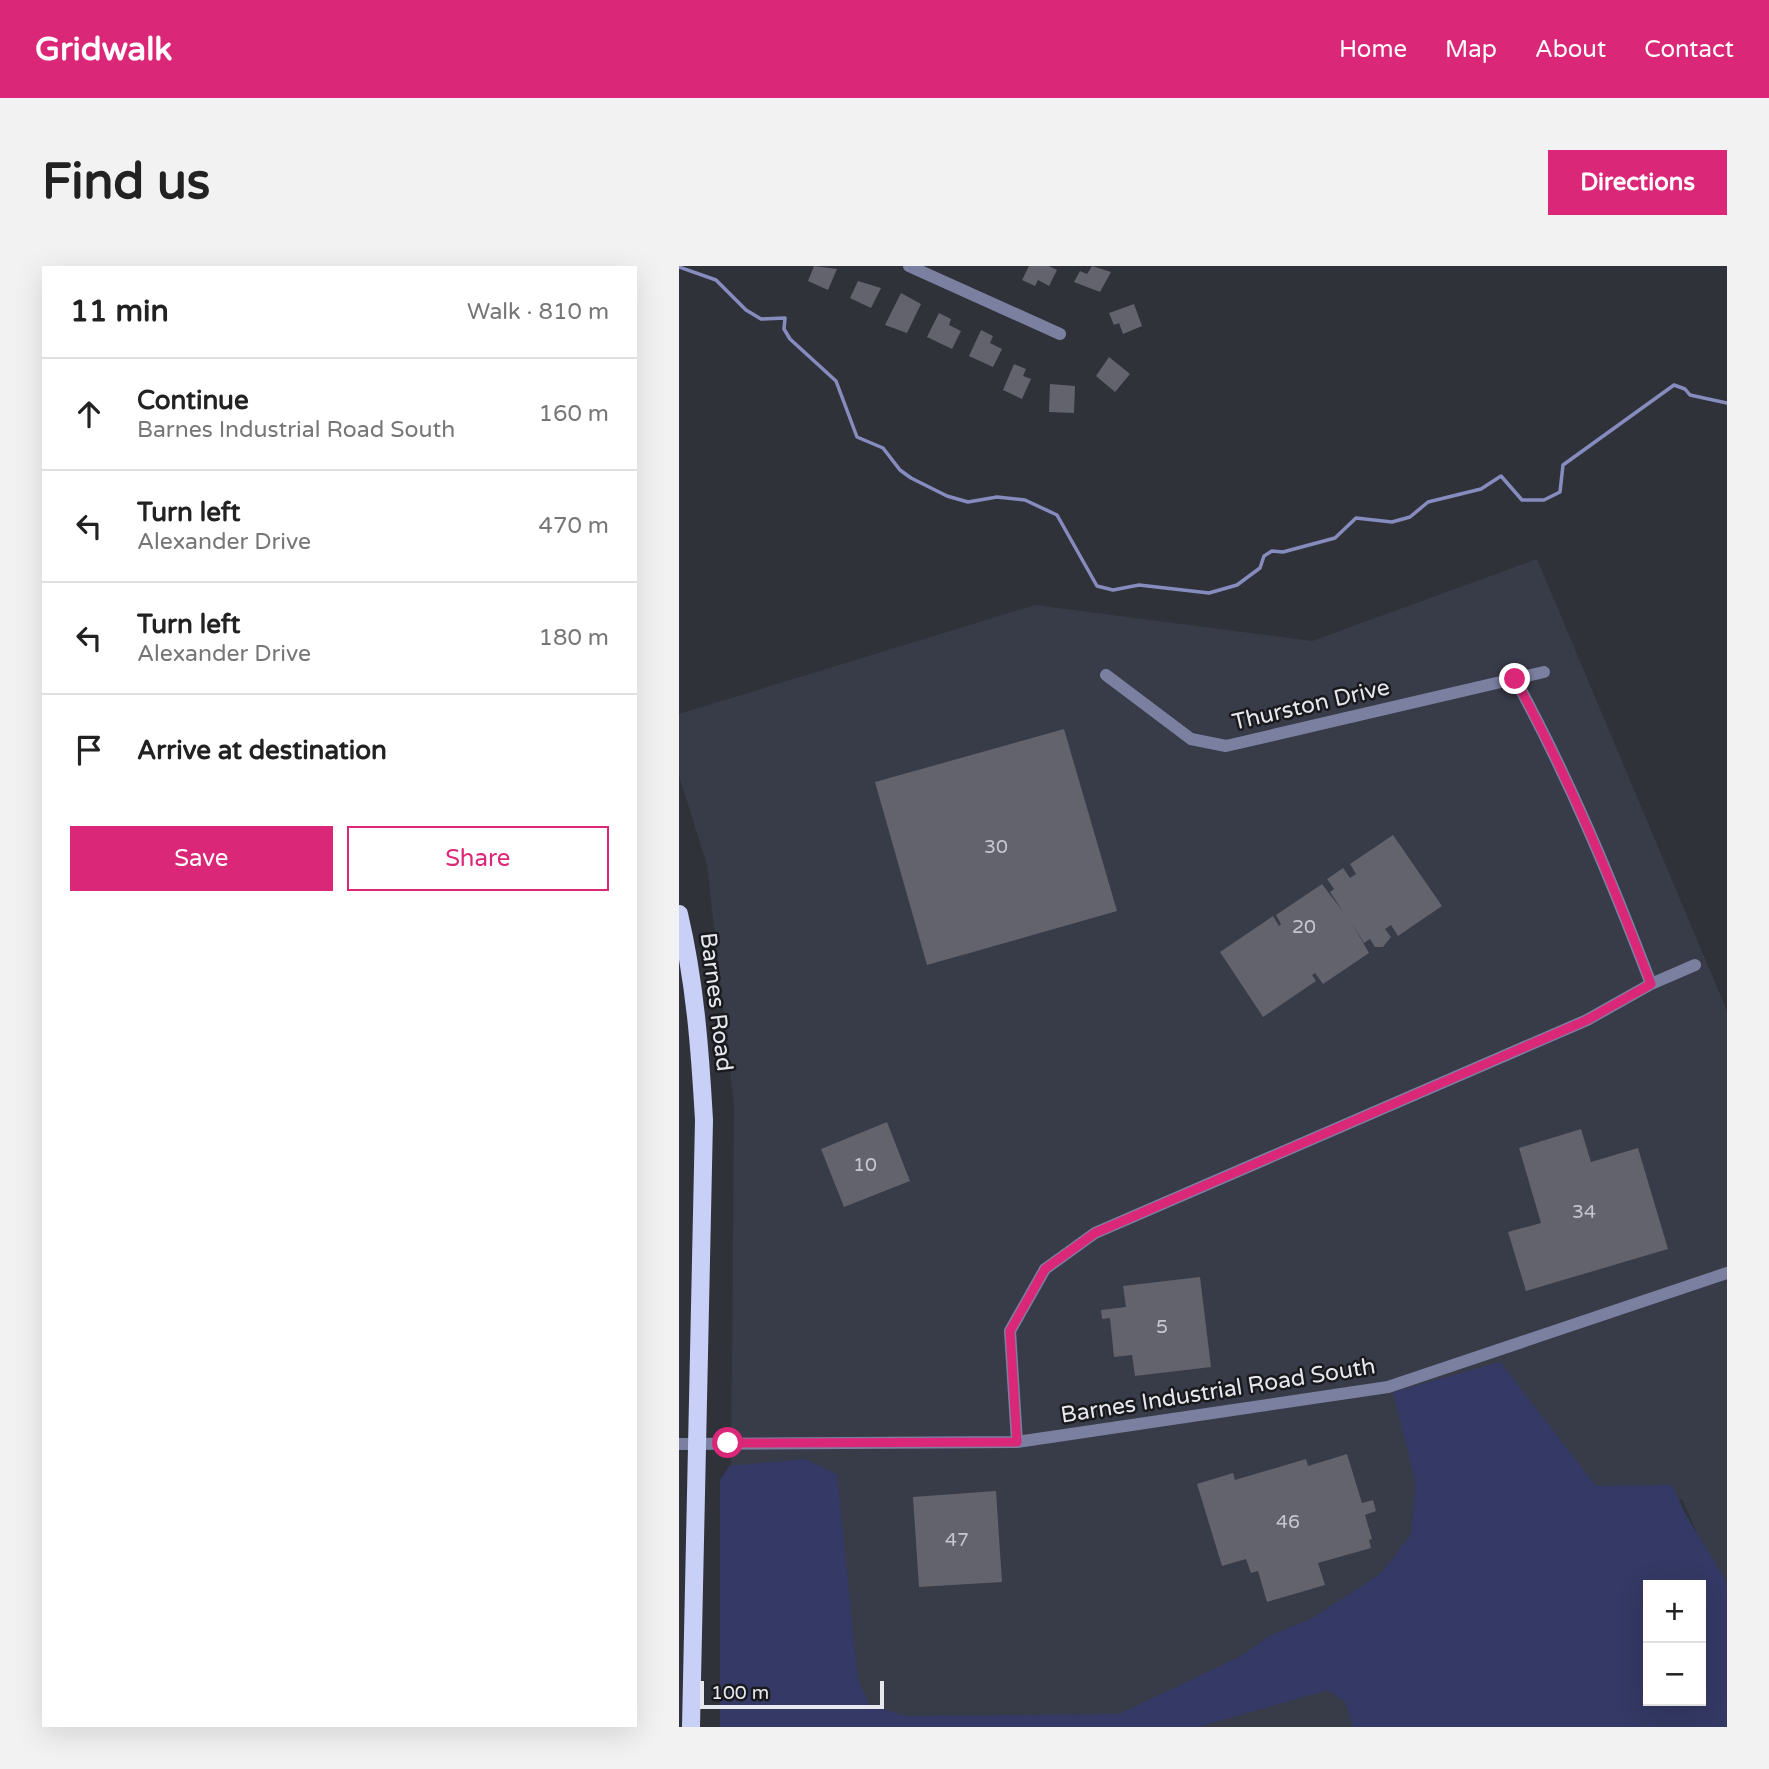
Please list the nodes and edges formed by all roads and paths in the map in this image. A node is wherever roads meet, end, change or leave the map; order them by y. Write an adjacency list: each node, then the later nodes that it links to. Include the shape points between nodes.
1 (909, 266): 2 (street)
2 (1061, 334)
3 (1544, 672): 5 (street, Thurston Drive)
4 (1106, 675): 5 (street, Thurston Drive, via 1191,739 1226,746)
5 (1515, 679): 8 (street, via 1602,855)
6 (679, 914): 12 (main road, Barnes Road, via 700,1041 704,1119)
7 (1695, 965): 8 (street)
8 (1651, 984): 10 (street, via 1587,1020 1095,1233 1045,1269 1010,1331)
9 (1727, 1273): 10 (street, Barnes Industrial Road South, via 1388,1387)
10 (1017, 1442): 12 (street, Barnes Industrial Road South)
11 (679, 1444): 12 (street, Barnes Industrial Road South)
12 (698, 1444): 13 (main road, Barnes Road)
13 (691, 1727)

